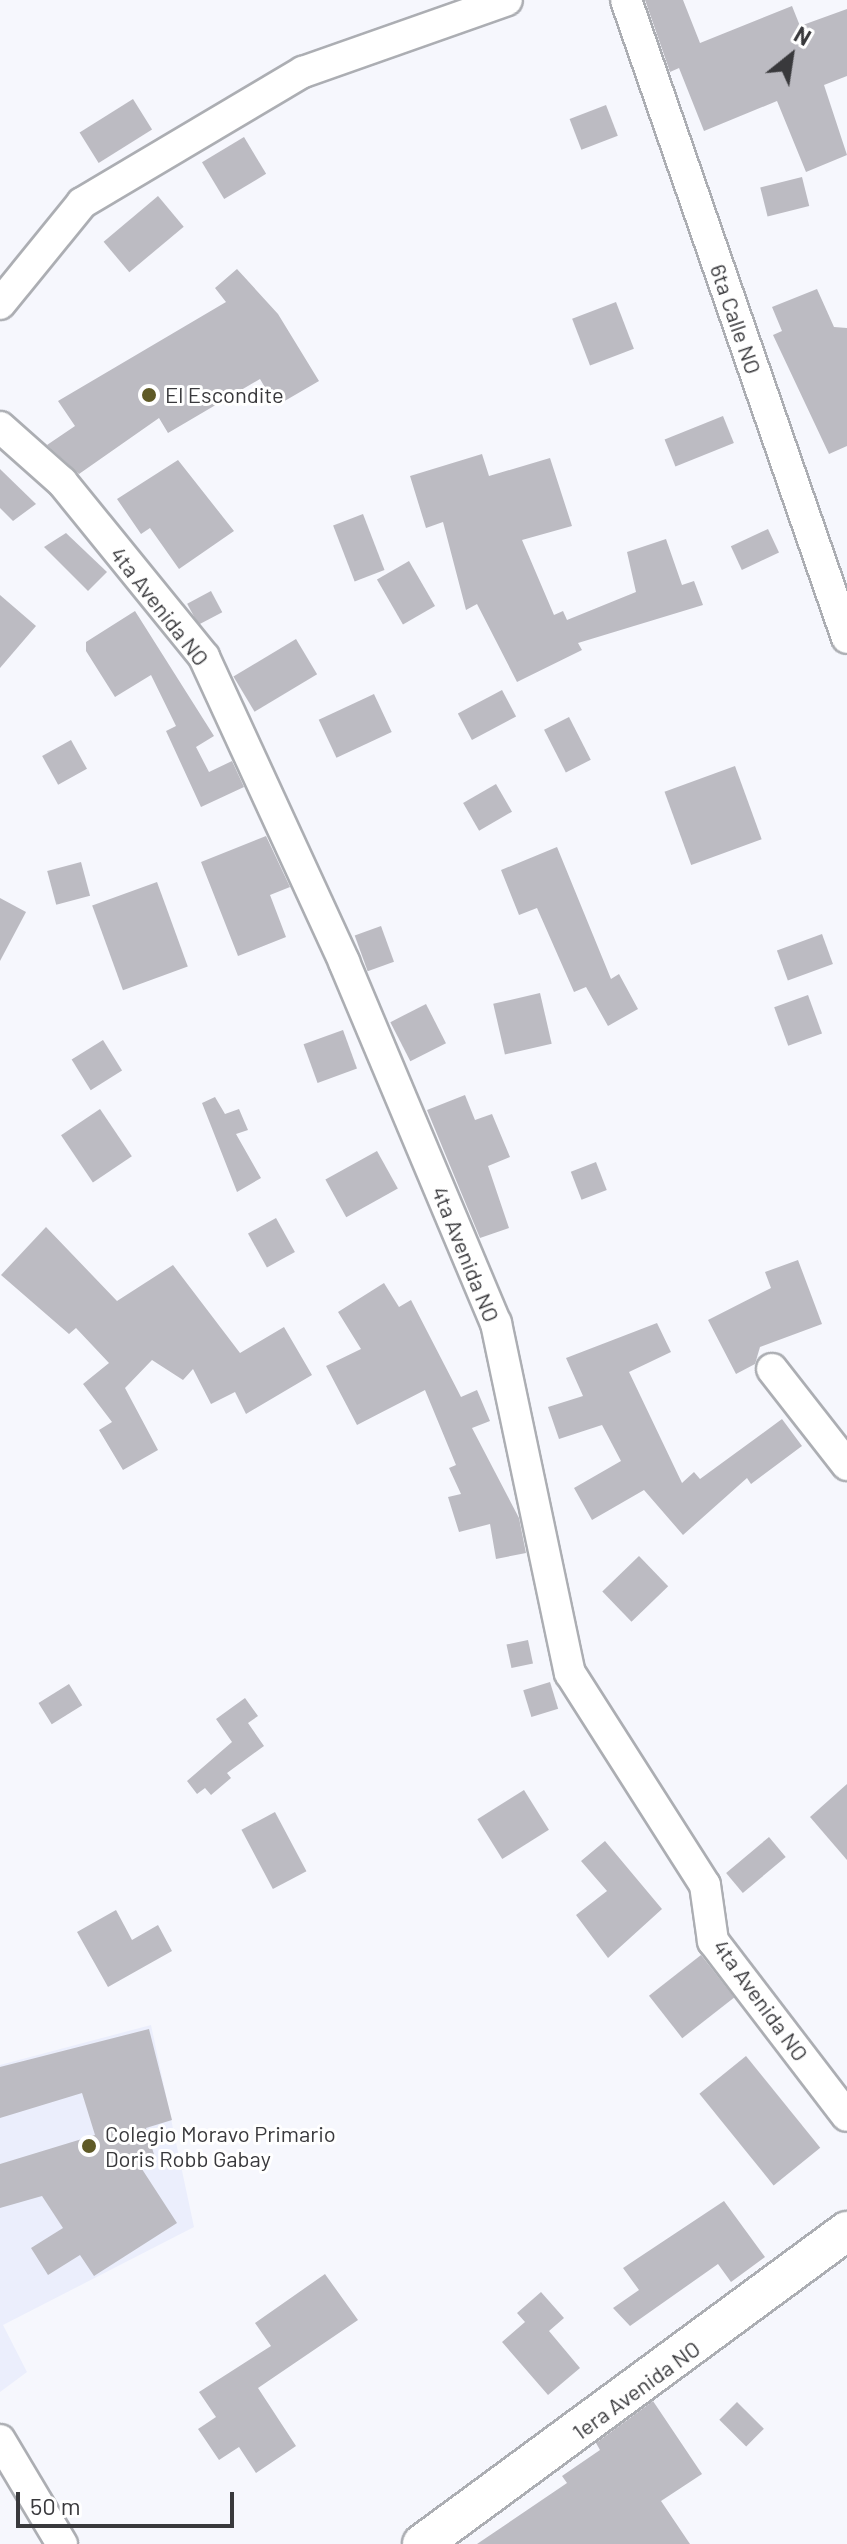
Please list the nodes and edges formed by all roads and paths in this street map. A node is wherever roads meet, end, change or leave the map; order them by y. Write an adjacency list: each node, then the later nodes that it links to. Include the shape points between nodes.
1 (507, 0): 3 (street, via 303,72 82,203)
2 (626, 0): 5 (street, 6ta Calle NO)
3 (0, 304)
4 (0, 427): 9 (street, 4ta Avenida NO, via 62,482 204,657 344,962 496,1323 570,1673 705,1885 713,1941)
5 (835, 566): 6 (street, 6ta Calle NO)
6 (847, 638)
7 (772, 1369): 8 (street)
8 (847, 1465)
9 (847, 2116)
10 (847, 2231): 13 (street, 1era Avenida NO)
11 (0, 2440): 12 (street)
12 (62, 2544)
13 (422, 2544)

